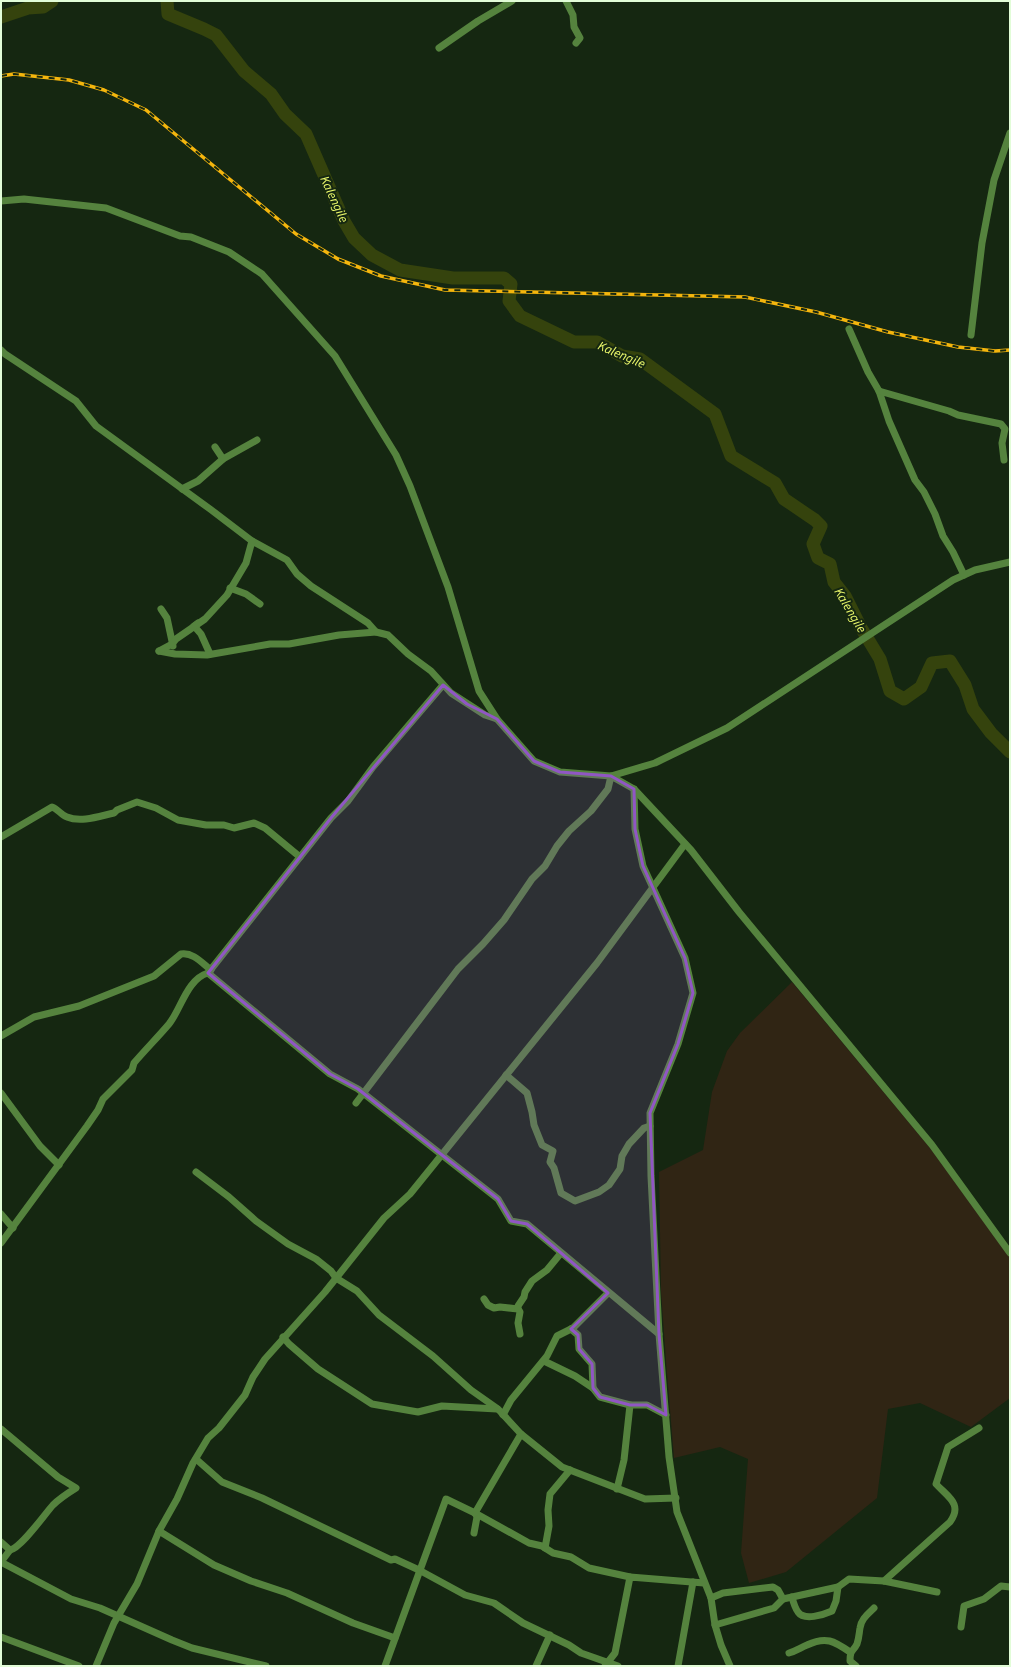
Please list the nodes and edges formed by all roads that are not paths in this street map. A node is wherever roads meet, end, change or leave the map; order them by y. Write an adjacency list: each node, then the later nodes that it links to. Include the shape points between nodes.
1 (512, 1): 4 (street)
2 (566, 1): 3 (street, via 580,38)
3 (576, 43)
4 (439, 48)
5 (1010, 133): 8 (street, via 994,180 982,243)
6 (1, 201): 28 (street, via 24,199 106,208 229,252 262,274 335,356 396,455 448,587 479,691)
7 (849, 329): 10 (street, via 868,372)
8 (970, 335)
9 (1, 350): 15 (street, via 76,401 96,426)
10 (880, 391): 14 (street, via 958,415 1001,424 1005,429 1002,443); 18 (street, via 889,421 915,480 924,492)
11 (257, 440): 13 (street)
12 (215, 447): 13 (street)
13 (224, 459): 15 (street, via 198,481)
14 (1004, 460)
15 (182, 489): 16 (street)
16 (252, 541): 19 (street, via 246,563); 23 (street, via 287,560 297,574 311,586 368,623)
17 (1010, 562): 18 (street)
18 (964, 575): 29 (street, via 726,728 655,763)
19 (230, 588): 20 (street, via 246,594); 22 (street, via 227,595)
20 (260, 604)
21 (161, 609): 24 (street, via 167,618)
22 (204, 618): 24 (street); 26 (street, via 194,626 201,634)
23 (376, 632): 26 (street, via 339,635 289,644 270,644); 27 (street, via 388,635 431,671)
24 (172, 644): 25 (street); 25 (street, via 158,651)
25 (175, 654): 26 (street)
26 (210, 654)
27 (443, 685): 28 (street, via 467,704); 33 (street)
28 (497, 719): 29 (street, via 534,761 560,772)
29 (611, 776): 30 (street); 39 (street, via 608,789 591,811 569,831 504,920 458,969)
30 (634, 789): 32 (street); 34 (street, via 635,829 642,866)
31 (1, 837): 33 (street, via 52,807 66,817 79,820 114,813 137,802 156,808 178,820 234,828 250,823 258,824)
32 (685, 844): 34 (street); 49 (street, via 932,1145)
33 (300, 858): 35 (street)
34 (652, 889): 37 (street, via 597,963); 41 (street, via 685,958 693,994 678,1044 650,1113)
35 (209, 972): 36 (street, via 193,956 181,954 154,976 79,1006 34,1017); 39 (street, via 330,1074); 43 (street, via 195,981 170,1023 134,1063 132,1070 103,1099)
36 (1, 1036)
37 (506, 1075): 41 (street, via 527,1093 534,1125 542,1145 553,1151 550,1162 560,1193 575,1201 599,1192 608,1185 620,1169 622,1156 628,1144 644,1128); 42 (street)
38 (1, 1093): 43 (street, via 40,1146)
39 (364, 1093): 40 (street); 42 (street)
40 (356, 1103)
41 (650, 1126): 56 (street)
42 (442, 1154): 48 (street, via 498,1199 511,1221 527,1224); 50 (street, via 410,1194 384,1218)
43 (59, 1165): 46 (street)
44 (196, 1172): 50 (street, via 256,1221 288,1244 316,1259)
45 (1, 1214): 46 (street)
46 (13, 1228): 47 (street)
47 (1, 1243)
48 (561, 1253): 51 (street); 53 (street, via 547,1270 532,1281)
49 (1010, 1253)
50 (336, 1278): 57 (street); 61 (street, via 357,1291 379,1315)
51 (608, 1293): 54 (street); 56 (street)
52 (484, 1299): 53 (street, via 494,1308 500,1306)
53 (518, 1309): 55 (street)
54 (571, 1329): 58 (street, via 556,1336); 59 (street, via 578,1335 579,1349 592,1364)
55 (520, 1334)
56 (659, 1334): 62 (street)
57 (284, 1337): 61 (street, via 318,1369 372,1404 418,1412 442,1406); 66 (street, via 253,1377 245,1394 208,1438)
58 (544, 1361): 59 (street); 61 (street)
59 (593, 1388): 60 (street, via 600,1397)
60 (630, 1405): 62 (street, via 647,1405); 68 (street, via 624,1460)
61 (501, 1412): 65 (street)
62 (666, 1415): 69 (street, via 669,1457)
63 (979, 1428): 79 (street, via 948,1448 936,1484 955,1505 955,1516)
64 (1, 1429): 75 (street, via 58,1477 76,1488 54,1504 26,1538)
65 (521, 1434): 67 (street, via 562,1467); 70 (street)
66 (196, 1459): 71 (street); 77 (street, via 222,1482 262,1498 391,1560 395,1559)
67 (570, 1470): 68 (street); 74 (street, via 550,1494)
68 (616, 1489): 69 (street, via 645,1499)
69 (676, 1498): 81 (street, via 677,1512)
70 (475, 1513): 72 (street, via 477,1517); 74 (street, via 529,1543); 77 (street, via 446,1499)
71 (159, 1531): 89 (street, via 137,1584); 94 (street, via 214,1565)
72 (474, 1533)
73 (1, 1542): 75 (street)
74 (545, 1548): 78 (street, via 553,1553 572,1557 589,1568)
75 (10, 1550): 76 (street)
76 (1, 1562): 89 (street, via 72,1599)
77 (419, 1570): 92 (street, via 465,1595 494,1603 523,1623); 94 (street)
78 (630, 1577): 80 (street); 97 (street, via 615,1653)
79 (884, 1581): 82 (street, via 849,1579); 84 (street)
80 (693, 1582): 81 (street); 104 (street)
81 (704, 1583): 86 (street)
82 (838, 1587): 85 (street); 85 (street, via 834,1609 830,1612 806,1617 799,1613)
83 (1010, 1587): 91 (street, via 1001,1586 984,1599 964,1606)
84 (937, 1592)
85 (792, 1597): 87 (street)
86 (711, 1598): 87 (street, via 723,1593 773,1587); 90 (street)
87 (783, 1598): 90 (street, via 774,1608)
88 (874, 1608): 95 (street, via 863,1618 856,1646)
89 (118, 1616): 99 (street); 100 (street, via 192,1648)
90 (715, 1625): 105 (street)
91 (961, 1627)
92 (550, 1635): 97 (street); 102 (street)
93 (1, 1637): 98 (street)
94 (395, 1638): 101 (street)
95 (850, 1652): 96 (street, via 837,1643 823,1639); 106 (street, via 850,1661)
96 (789, 1653)
97 (606, 1664): 103 (street)
98 (79, 1666)
99 (96, 1666)
100 (266, 1666)
101 (385, 1666)
102 (536, 1666)
103 (618, 1666)
104 (678, 1666)
105 (730, 1666)
106 (856, 1666)

